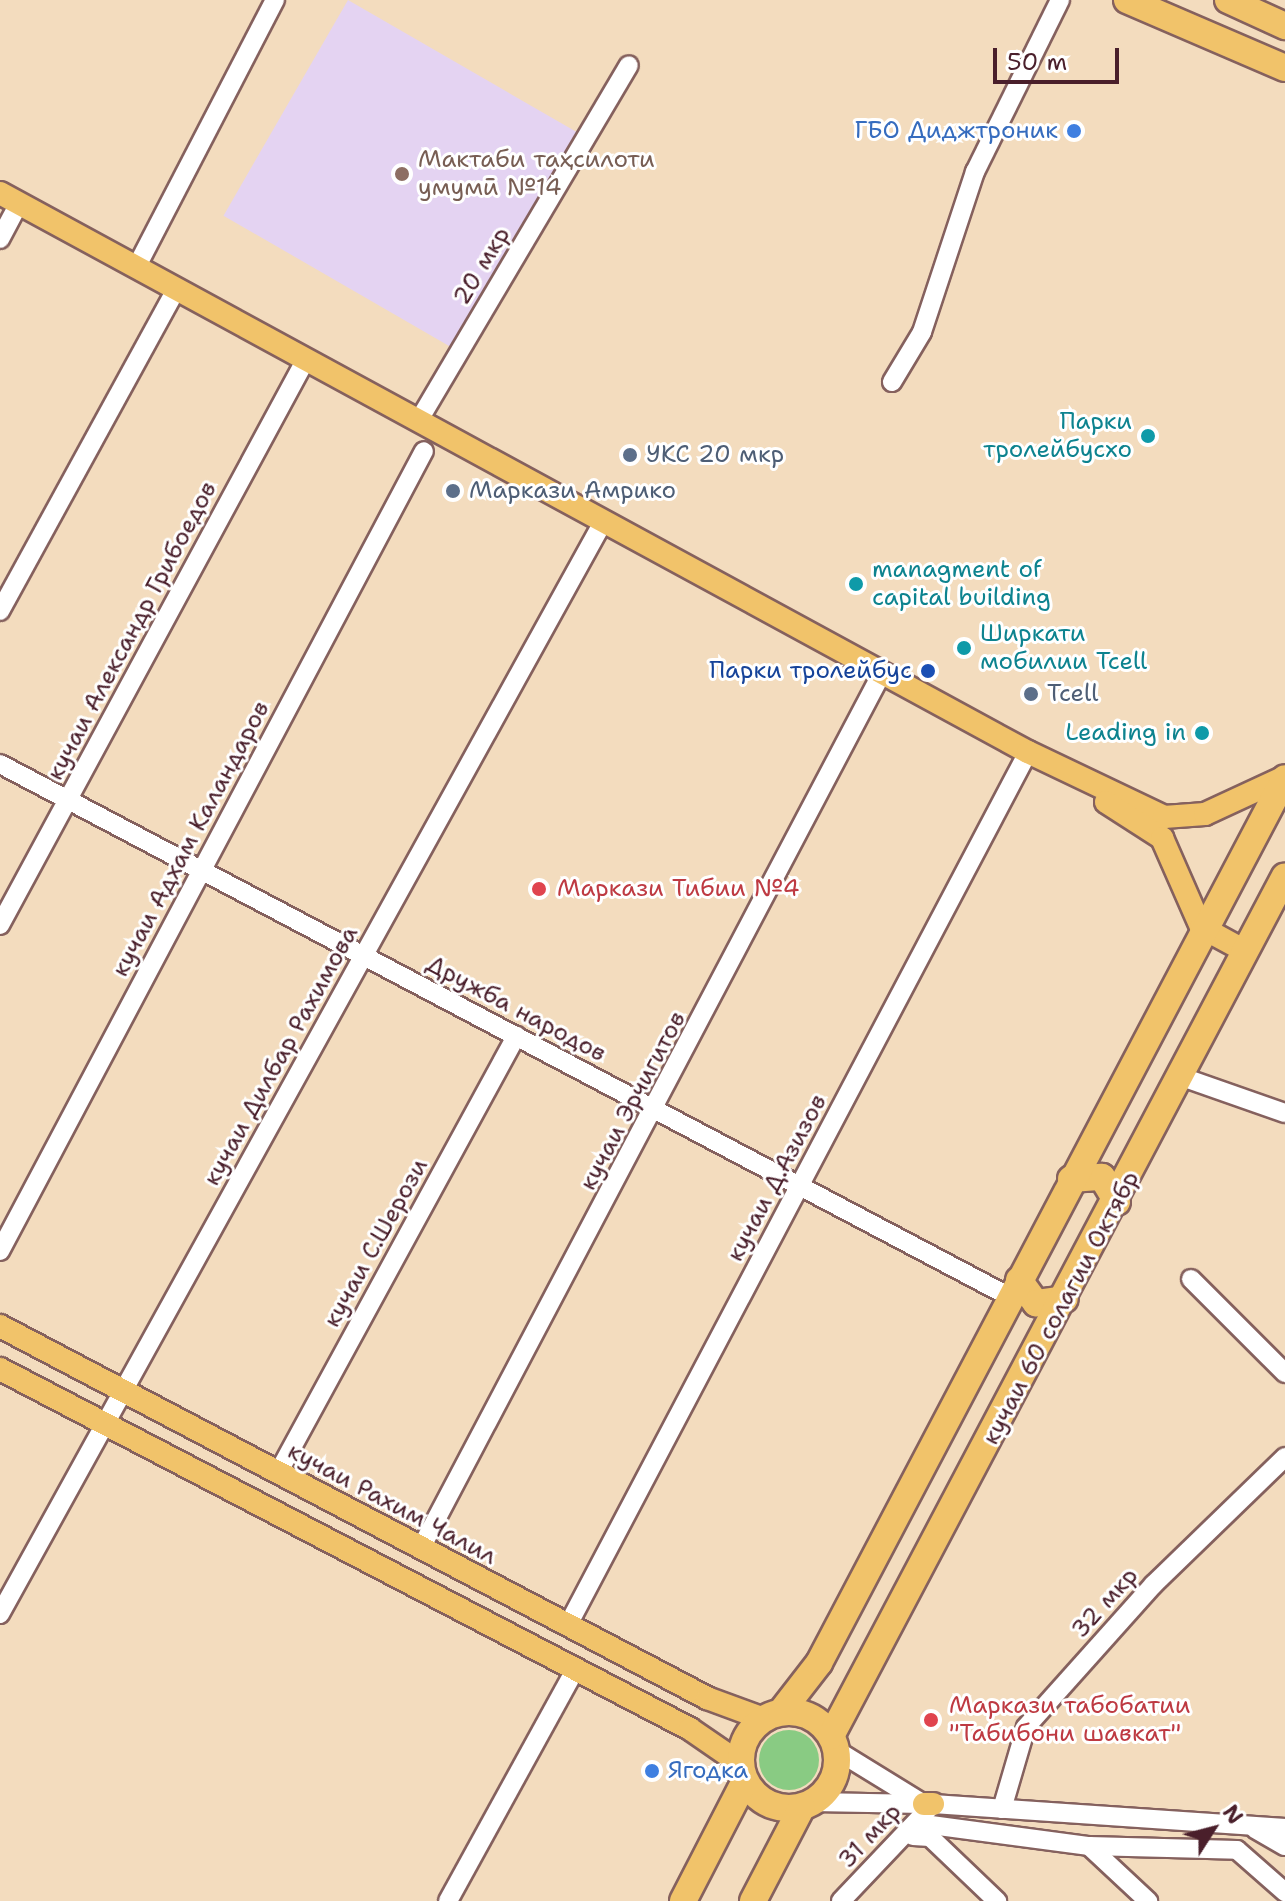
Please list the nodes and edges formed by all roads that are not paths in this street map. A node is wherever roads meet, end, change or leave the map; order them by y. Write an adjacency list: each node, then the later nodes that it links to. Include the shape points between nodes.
1 (275, 0): 10 (street)
2 (1060, 0): 13 (street, via 975,172 922,332)
3 (1127, 0): 7 (highway)
4 (1228, 0): 5 (highway)
5 (1285, 26)
6 (629, 65): 14 (street, 20 мкр)
7 (1285, 68)
8 (9, 198): 9 (street); 10 (main road)
9 (0, 239)
10 (137, 266): 11 (main road)
11 (177, 288): 12 (main road); 17 (street)
12 (306, 359): 14 (main road); 22 (street, кучаи Александр Грибоедов)
13 (892, 382)
14 (422, 414): 16 (main road)
15 (424, 451): 23 (street, кучаи Адхам Каландаров)
16 (603, 522): 18 (main road); 28 (street, кучаи Дилбар Рахимова)
17 (0, 611)
18 (882, 673): 19 (main road); 31 (street, кучаи Эрчигитов)
19 (1028, 752): 21 (main road, via 1164,817 1205,814); 26 (main road, via 1162,838); 34 (street, кучаи Д.Азизов)
20 (0, 764): 22 (street, Дружба народов)
21 (1285, 777): 26 (highway, кучаи 60 солагии Октябр)
22 (68, 800): 23 (street, Дружба народов); 25 (street, кучаи Александр Грибоедов)
23 (202, 870): 28 (street, Дружба народов); 36 (street, кучаи Адхам Каландаров)
24 (1285, 876): 27 (highway, кучаи 60 солагии Октябр)
25 (0, 925)
26 (1201, 927): 27 (main road); 33 (highway, кучаи 60 солагии Октябр)
27 (1245, 951): 30 (highway, кучаи 60 солагии Октябр)
28 (364, 956): 29 (street, Дружба народов); 43 (street, кучаи Дилбар Рахимова)
29 (516, 1036): 31 (street, Дружба народов); 46 (street, кучаи С.Шерози)
30 (1182, 1077): 32 (street); 35 (highway, кучаи 60 солагии Октябр)
31 (657, 1110): 34 (street, Дружба народов); 47 (street, кучаи Эрчигитов)
32 (1285, 1113)
33 (1071, 1179): 35 (highway, via 1102,1177); 38 (highway, кучаи 60 солагии Октябр)
34 (800, 1186): 38 (street, Дружба народов); 49 (street, кучаи Д.Азизов)
35 (1117, 1202): 39 (highway, кучаи 60 солагии Октябр)
36 (0, 1251)
37 (1191, 1279): 42 (street)
38 (1014, 1288): 39 (highway, via 1036,1303); 51 (highway, кучаи 60 солагии Октябр, via 819,1663)
39 (1065, 1299): 52 (highway, кучаи 60 солагии Октябр)
40 (0, 1326): 43 (main road, кучаи Рахим Чалил)
41 (0, 1369): 44 (main road)
42 (1285, 1373)
43 (124, 1390): 44 (street, кучаи Дилбар Рахимова); 46 (main road, кучаи Рахим Чалил)
44 (104, 1425): 48 (street, кучаи Дилбар Рахимова); 50 (main road)
45 (1285, 1457): 55 (street, 32 мкр, via 1153,1585 1026,1727)
46 (278, 1473): 47 (main road, кучаи Рахим Чалил)
47 (421, 1548): 49 (main road, кучаи Рахим Чалил)
48 (0, 1614)
49 (568, 1625): 51 (main road, кучаи Рахим Чалил, via 707,1698)
50 (575, 1670): 53 (main road, via 690,1729); 62 (street)
51 (772, 1716): 52 (highway, via 809,1716); 53 (highway, via 746,1738)
52 (833, 1743): 54 (highway, via 833,1780); 56 (street)
53 (743, 1773): 54 (highway, via 763,1801); 63 (highway)
54 (808, 1805): 56 (street); 64 (highway)
55 (1002, 1809): 56 (street); 57 (street)
56 (920, 1817): 59 (street); 65 (street, 31 мкр); 66 (street, via 930,1837)
57 (1249, 1826): 58 (street); 60 (street)
58 (1285, 1828)
59 (1089, 1846): 61 (street, via 1237,1850); 67 (street)
60 (1285, 1846)
61 (1285, 1892)
62 (448, 1901)
63 (683, 1901)
64 (753, 1901)
65 (841, 1901)
66 (997, 1901)
67 (1148, 1901)

